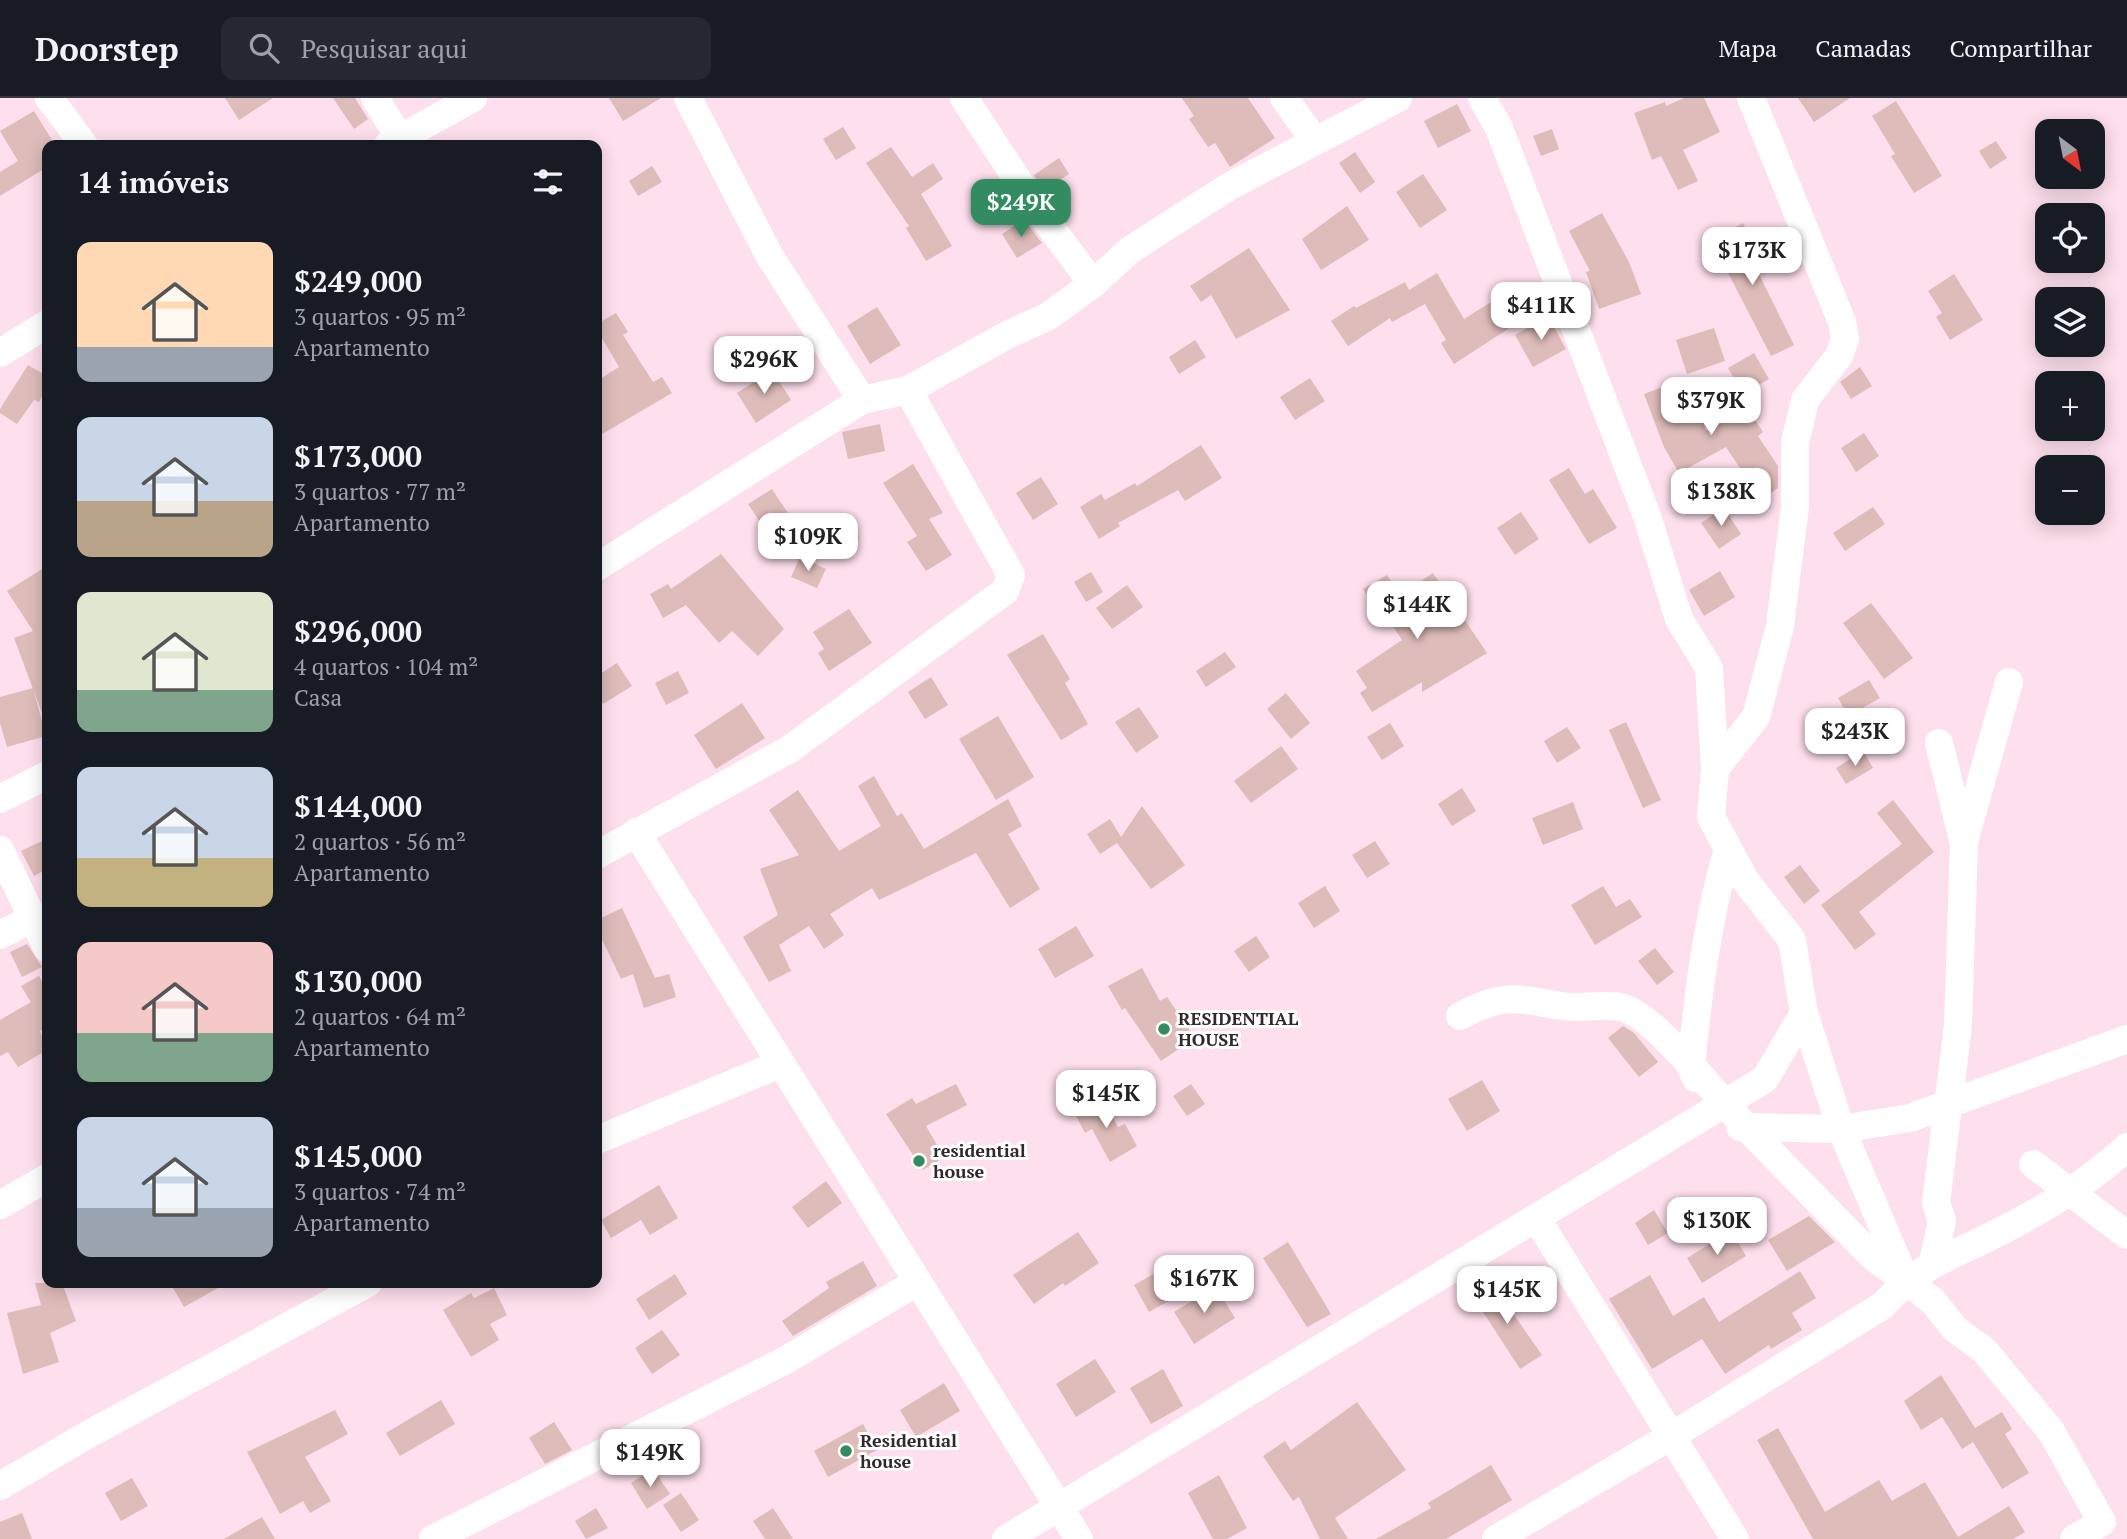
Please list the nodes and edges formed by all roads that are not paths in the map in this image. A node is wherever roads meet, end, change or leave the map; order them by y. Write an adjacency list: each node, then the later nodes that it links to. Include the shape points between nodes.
1 (49, 98): 10 (street)
2 (375, 98): 11 (street)
3 (472, 98): 12 (street)
4 (688, 98): 18 (street, via 769,255)
5 (964, 98): 14 (street)
6 (1284, 98): 13 (street)
7 (1398, 98): 13 (street)
8 (1482, 98): 22 (street, via 1499,128 1647,516 1679,619 1709,668)
9 (1751, 98): 22 (street, via 1845,339 1839,356 1805,400 1795,443 1794,507 1780,626 1756,717)
10 (80, 140)
11 (393, 140)
12 (398, 140)
13 (1315, 141): 14 (street, via 1130,250)
14 (1093, 284): 17 (street, via 1047,317)
15 (42, 327): 16 (street)
16 (0, 353)
17 (908, 390): 18 (street); 25 (street, via 1011,575 1005,591 790,749)
18 (862, 400): 19 (street)
19 (602, 564)
20 (2009, 682): 26 (street)
21 (1939, 743): 26 (street)
22 (1715, 769): 27 (street, via 1711,817)
23 (42, 778): 24 (street)
24 (0, 799)
25 (636, 832): 29 (street); 36 (street)
26 (1964, 844): 38 (street, via 1958,1026)
27 (1728, 849): 33 (street, via 1745,880 1792,940); 37 (street, via 1716,888 1700,979)
28 (0, 850): 30 (street)
29 (602, 852)
30 (33, 918): 31 (street); 32 (street)
31 (0, 934)
32 (42, 937)
33 (1804, 1013): 39 (street, via 1765,1080); 42 (street)
34 (1460, 1016): 37 (street, via 1489,1001 1522,998 1572,1007 1623,1007 1654,1027)
35 (2127, 1039): 38 (street)
36 (780, 1064): 43 (street); 53 (street)
37 (1691, 1068): 39 (street); 41 (street, via 1702,1093)
38 (1950, 1104): 42 (street, via 1910,1118); 51 (street, via 1936,1203 1942,1222)
39 (1724, 1105): 40 (street); 41 (street)
40 (1746, 1127): 41 (street, via 1712,1124); 42 (street); 52 (street, via 1872,1256)
41 (1685, 1128): 49 (street)
42 (1841, 1129): 52 (street)
43 (602, 1138)
44 (2127, 1147): 47 (street)
45 (2033, 1164): 47 (street)
46 (42, 1181): 48 (street)
47 (2069, 1193): 50 (street); 51 (street, via 1992,1236)
48 (0, 1205)
49 (1537, 1219): 55 (street); 57 (street)
50 (2127, 1235)
51 (1933, 1262): 52 (street)
52 (1906, 1281): 55 (street, via 1881,1306); 63 (street, via 1983,1350 2051,1430 2102,1522)
53 (917, 1282): 57 (street); 58 (street, via 786,1360)
54 (359, 1288): 56 (street)
55 (1673, 1435): 61 (street); 62 (street)
56 (0, 1486)
57 (1060, 1509): 59 (street); 60 (street)
58 (433, 1539)
59 (1006, 1539)
60 (1079, 1539)
61 (1496, 1539)
62 (1735, 1539)
63 (2074, 1539)

